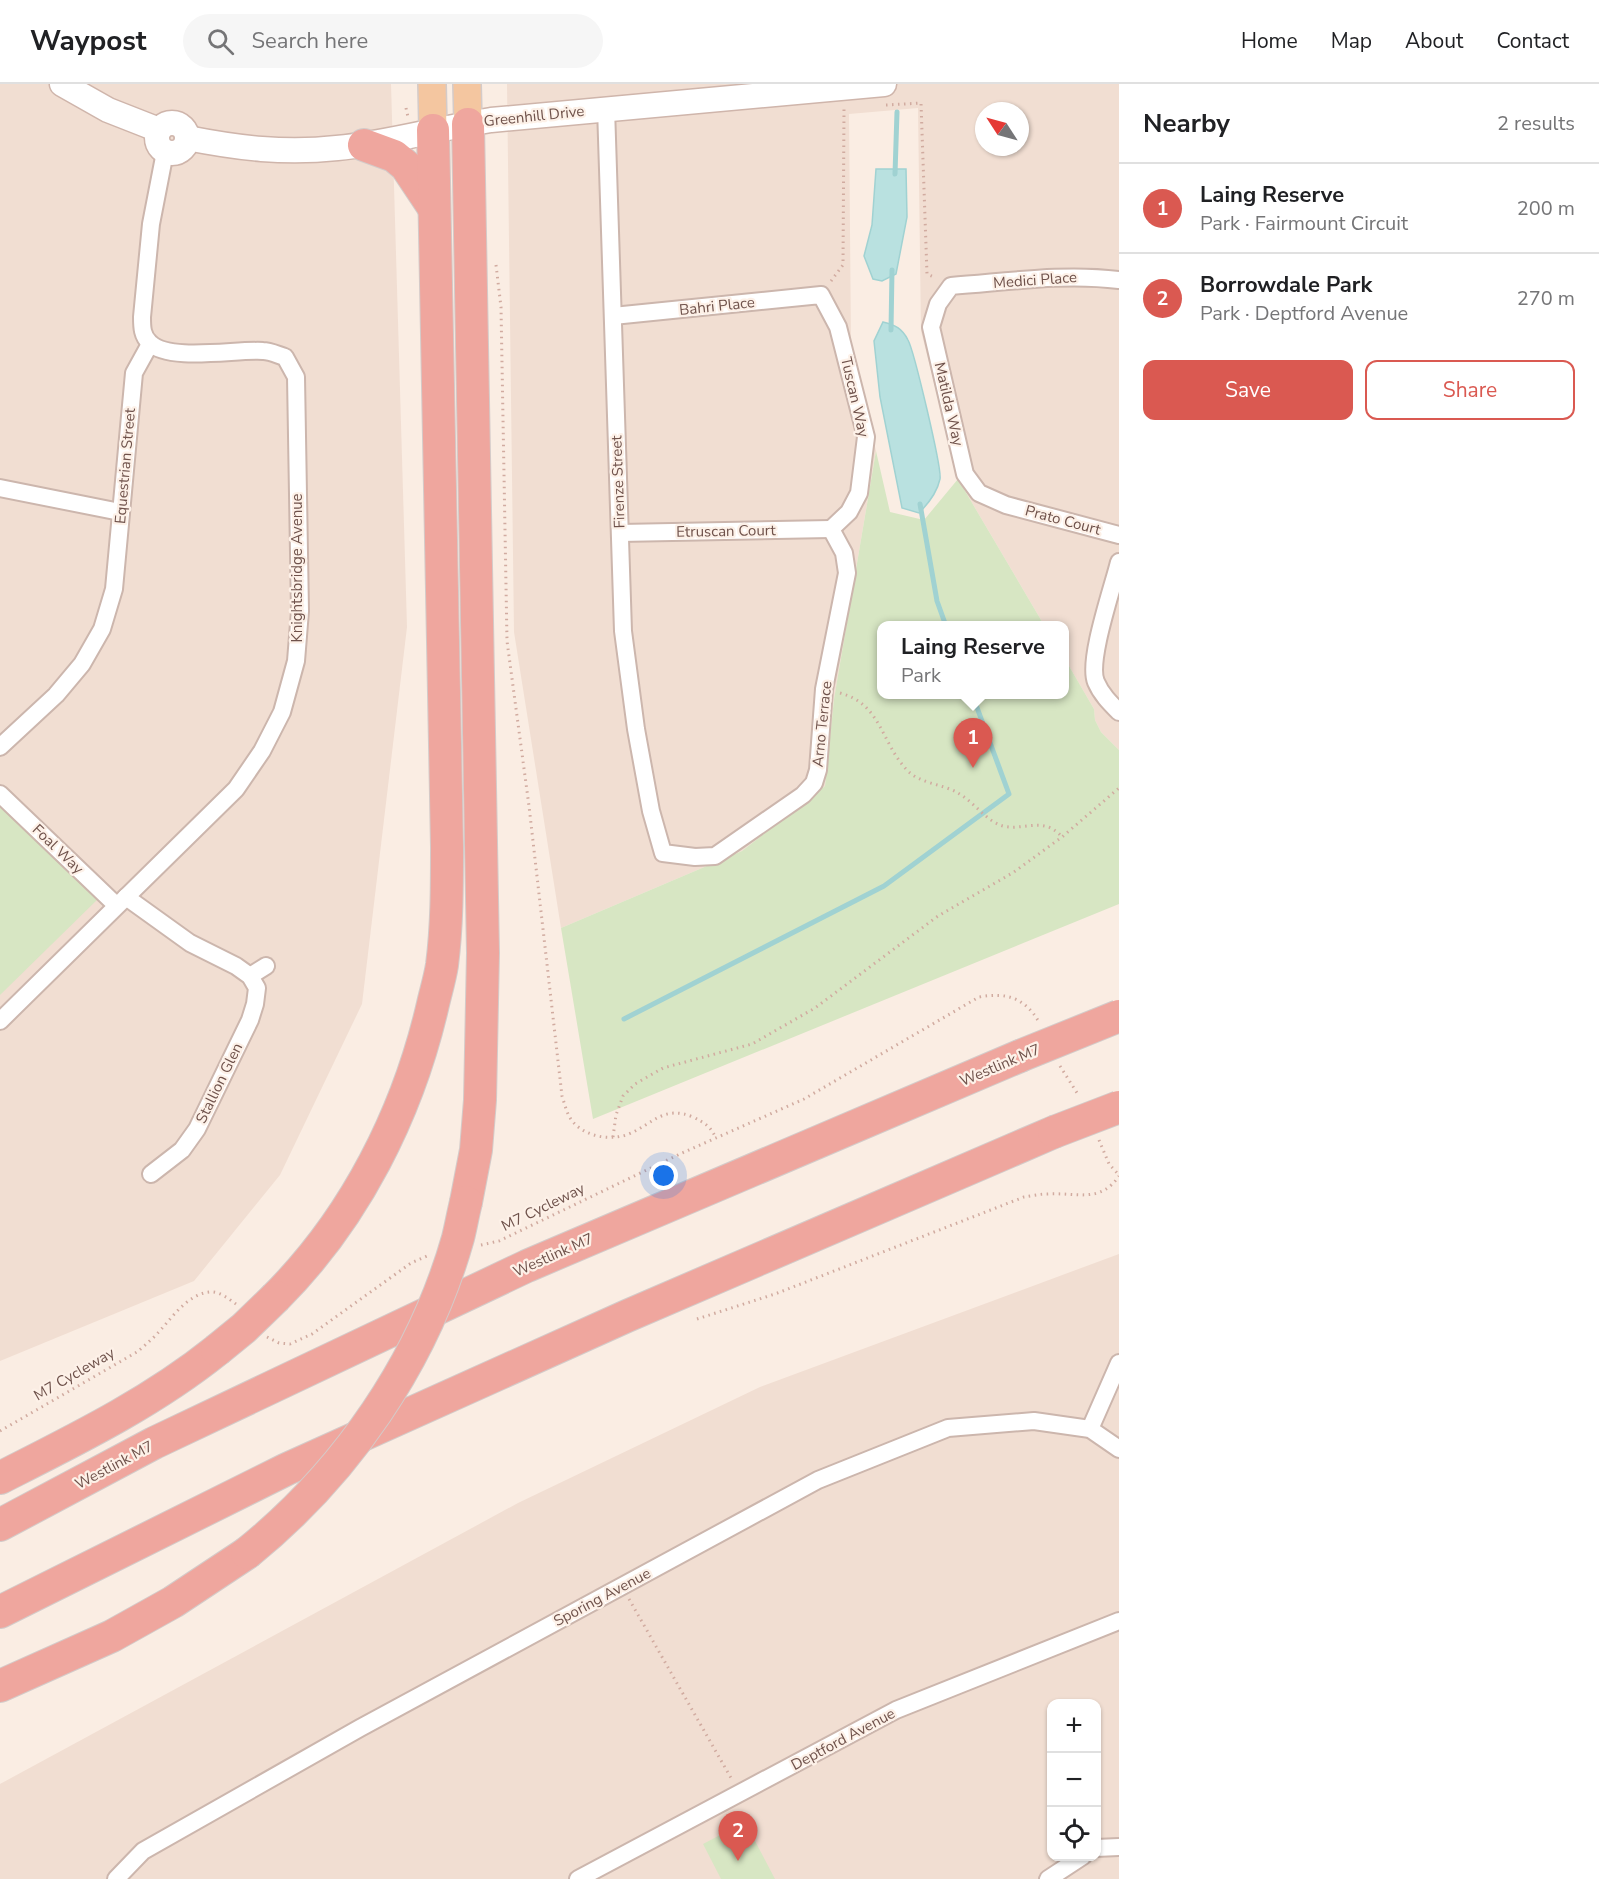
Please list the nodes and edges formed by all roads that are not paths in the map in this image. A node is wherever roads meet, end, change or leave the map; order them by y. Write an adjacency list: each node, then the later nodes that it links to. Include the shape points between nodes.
1 (62, 84): 9 (street)
2 (432, 84): 8 (main road)
3 (467, 84): 7 (main road)
4 (828, 86): 5 (street, Greenhill Drive); 6 (street, Greenhill Drive)
5 (881, 95)
6 (606, 108): 7 (street, Greenhill Drive); 15 (street, Firenze Street)
7 (468, 124): 8 (street, Greenhill Drive); 42 (highway, bridge, via 483,953 476,1150 457,1239 426,1322 392,1390 332,1471 296,1510 247,1553 173,1602 112,1636)
8 (433, 130): 10 (street, Greenhill Drive); 11 (highway)
9 (162, 141): 10 (street, Greenhill Drive, via 166,124 176,123 187,138 253,150); 16 (street, via 142,317 142,332)
10 (364, 145): 11 (highway, via 394,156)
11 (434, 208): 38 (highway, bridge, via 447,903 442,966 426,1035 403,1102 371,1169 333,1229 276,1297 183,1377 91,1432)
12 (1119, 280): 13 (street, Medici Place, via 1091,276)
13 (951, 286): 18 (street, Matilda Way, via 938,304 931,327 964,474 979,493)
14 (821, 295): 15 (street, Bahri Place); 20 (street, Tuscan Way, via 838,327 866,437 859,493 849,512)
15 (613, 316): 21 (street, Firenze Street)
16 (150, 344): 19 (street, Equestrian Street, via 134,373); 28 (street, Knightsbridge Avenue, via 165,351 265,351 285,357 296,377 300,611 296,661 282,712 262,751 236,789)
17 (0, 488): 19 (street)
18 (1006, 505): 22 (street, Prato Court)
19 (120, 512): 25 (street, Equestrian Street, via 114,589 102,629 82,664 56,695)
20 (831, 530): 21 (street, Etruscan Court); 27 (street, Arno Terrace, via 844,553 847,573 824,689 814,783 803,795 715,856)
21 (620, 533): 27 (street, Firenze Street, via 624,631 636,729)
22 (1119, 535)
23 (1119, 562): 24 (street, via 1094,662 1095,681)
24 (1119, 712)
25 (0, 747)
26 (0, 794): 28 (street, Foal Way)
27 (663, 853)
28 (121, 901): 30 (street); 32 (street, Knightsbridge Avenue)
29 (266, 966): 30 (street)
30 (250, 976): 34 (street, Stallion Glen, via 256,988 250,1020 197,1129 182,1150)
31 (1119, 1016): 39 (highway, Westlink M7, bridge, via 527,1266 154,1443)
32 (0, 1021)
33 (1119, 1107): 40 (highway, bridge, via 722,1274 287,1468)
34 (151, 1174)
35 (1119, 1363): 36 (street)
36 (1090, 1429): 37 (street, Sporing Avenue); 46 (street, Sporing Avenue, via 1034,1421 948,1428 818,1480 360,1728 143,1851)
37 (1119, 1449)
38 (0, 1478)
39 (0, 1525)
40 (0, 1612)
41 (1119, 1621): 47 (street, Deptford Avenue, via 896,1710)
42 (0, 1686)
43 (1119, 1847): 44 (street)
44 (1101, 1848)
45 (1077, 1861): 48 (street)
46 (116, 1879)
47 (578, 1879)
48 (1048, 1879)

